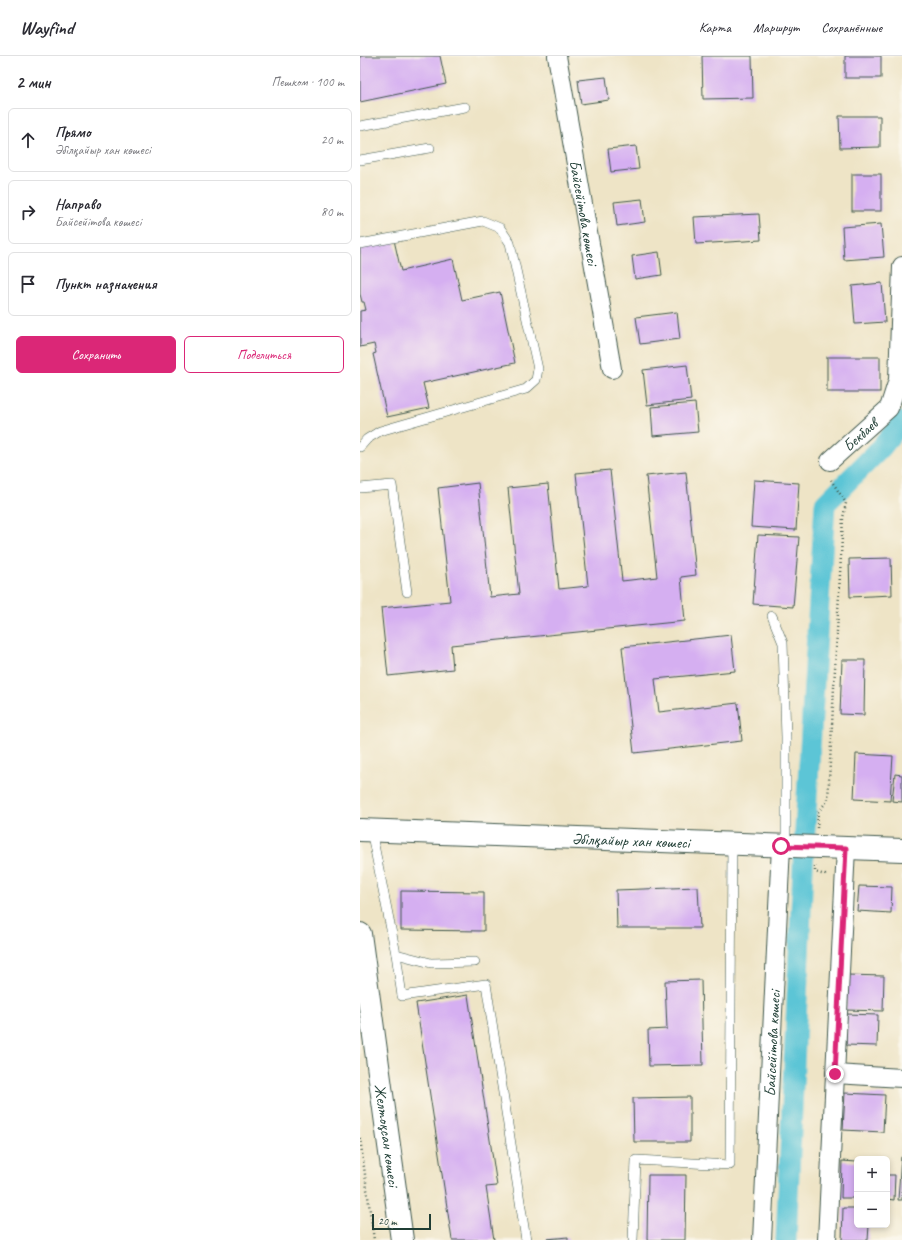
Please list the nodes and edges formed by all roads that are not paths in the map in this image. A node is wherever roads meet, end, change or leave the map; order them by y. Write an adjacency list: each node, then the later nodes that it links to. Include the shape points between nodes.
1 (557, 56): 8 (street, Байсейітова көшесі)
2 (465, 107): 3 (lane)
3 (360, 126)
4 (430, 148): 5 (lane)
5 (360, 160)
6 (360, 244): 9 (lane, via 483,221 500,228 510,243 538,369 536,380 526,389 380,431)
7 (902, 266): 10 (street, Бекбаев, via 898,380 889,408)
8 (612, 369)
9 (360, 447)
10 (830, 469)
11 (360, 488): 12 (lane, via 392,485)
12 (407, 592)
13 (772, 616): 16 (lane, via 783,643 786,737)
14 (366, 830): 15 (street, Әбілқайыр хан көшесі); 20 (lane)
15 (732, 844): 16 (street, Әбілқайыр хан көшесі); 26 (lane, via 730,1165 636,1160)
16 (784, 845): 17 (street, Әбілқайыр хан көшесі); 27 (street, Байсейітова көшесі)
17 (846, 848): 18 (street, Әбілқайыр хан көшесі); 22 (street)
18 (902, 850)
19 (360, 934): 24 (street, Желтоқсан көшесі)
20 (396, 954): 21 (lane, via 431,963); 25 (lane, via 402,996 486,984)
21 (475, 962)
22 (835, 1074): 23 (street); 28 (street)
23 (902, 1078)
24 (402, 1240)
25 (526, 1240)
26 (633, 1240)
27 (762, 1240)
28 (827, 1240)

